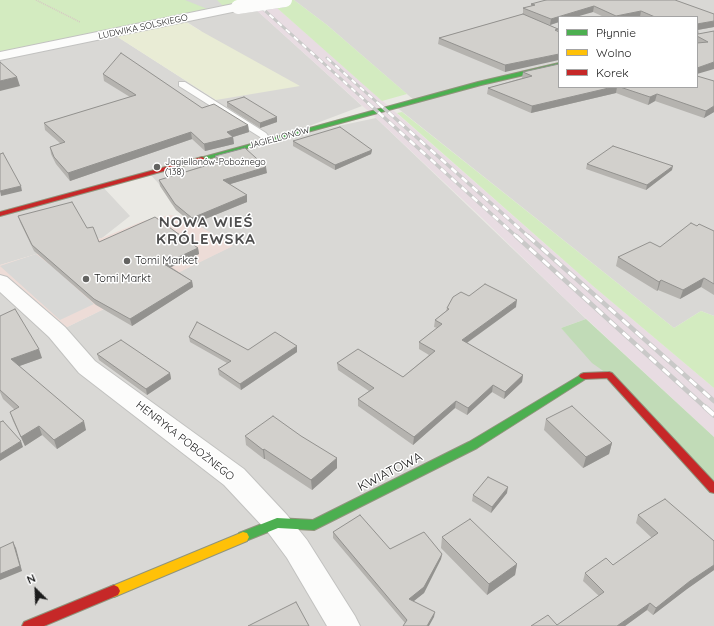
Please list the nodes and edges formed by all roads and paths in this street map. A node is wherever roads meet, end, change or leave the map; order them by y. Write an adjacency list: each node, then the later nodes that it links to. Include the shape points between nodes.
1 (36, 0): 3 (path)
2 (286, 0): 3 (street, LUDWIKA SOLSKIEGO, bridge, via 238,7)
3 (106, 35): 4 (street, LUDWIKA SOLSKIEGO)
4 (0, 56)
5 (558, 65): 7 (street, JAGIELLONÓW, via 480,83)
6 (182, 84): 7 (lane, via 263,135)
7 (268, 141): 8 (street, JAGIELLONÓW)
8 (0, 214)
9 (0, 281): 11 (street, HENRYKA POBOŻNEGO, via 56,332 88,367 234,477)
10 (714, 489): 11 (street, KWIATOWA, via 609,375 584,376 473,445 314,525)
11 (277, 523): 12 (street, KWIATOWA); 13 (street, HENRYKA POBOŻNEGO, via 297,548)
12 (29, 626)
13 (344, 626)

